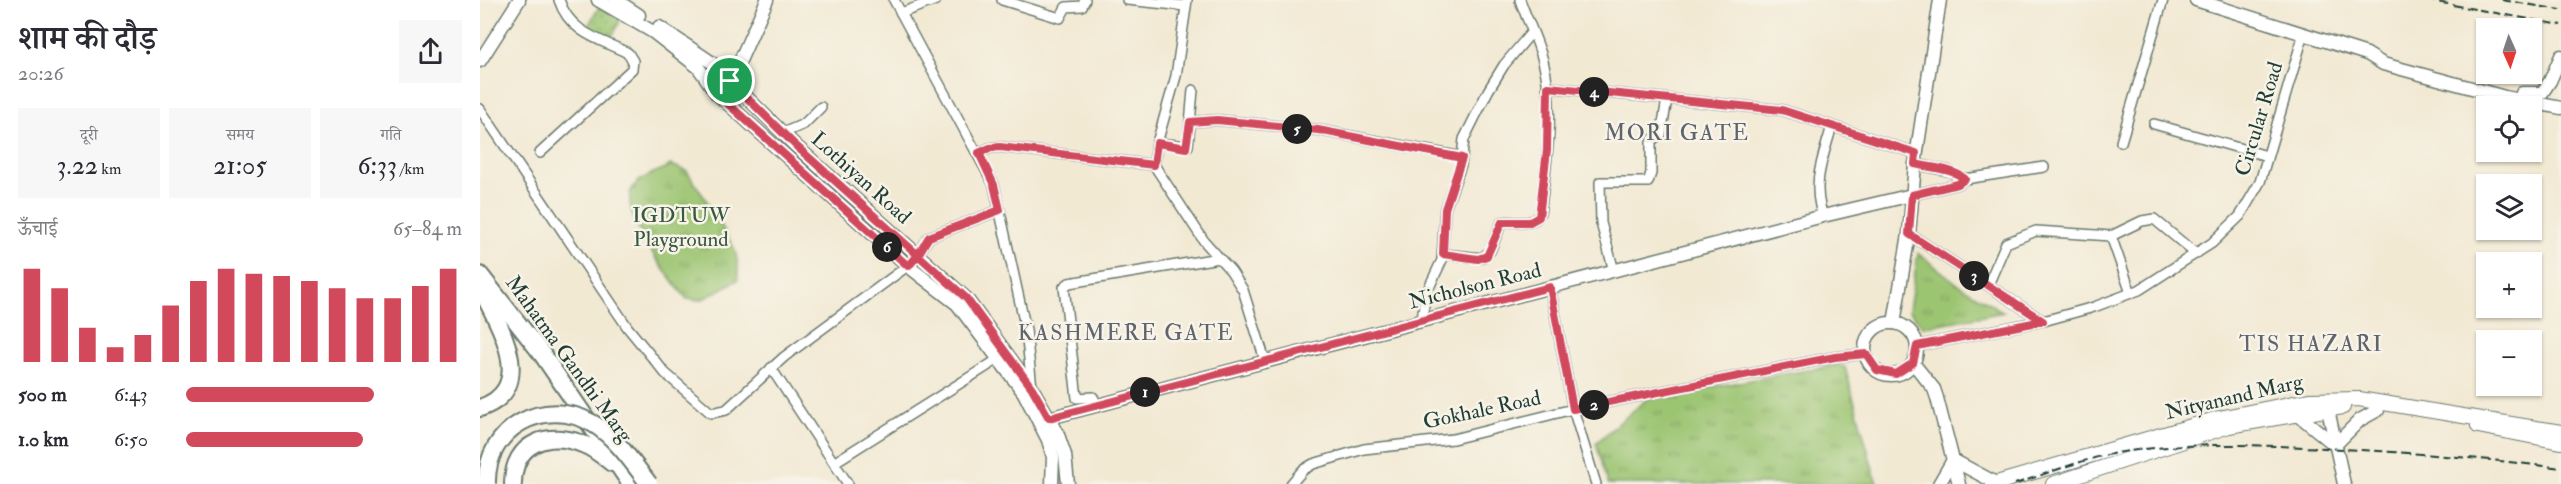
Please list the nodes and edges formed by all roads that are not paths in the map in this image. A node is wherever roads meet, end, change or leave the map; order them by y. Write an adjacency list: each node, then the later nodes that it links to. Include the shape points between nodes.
1 (519, 0): 21 (street)
2 (560, 0): 36 (street, via 564,16 574,27 628,53 632,69)
3 (598, 0): 25 (street, Lothiyan Road, via 653,32 698,67)
4 (616, 0): 22 (street, Lothiyan Road, via 711,62)
5 (767, 0): 22 (street)
6 (894, 0): 16 (street)
7 (936, 0): 16 (street)
8 (1002, 0): 9 (street, via 1060,18 1066,7 1082,6)
9 (1085, 0)
10 (1127, 0): 15 (street)
11 (1520, 0): 17 (street)
12 (1940, 0): 40 (street)
13 (2163, 0): 34 (street)
14 (2196, 0): 18 (street)
15 (1186, 3): 35 (street, via 1176,76)
16 (901, 13): 37 (street, via 947,102)
17 (1531, 33): 23 (street); 39 (street, via 1488,91 1464,139)
18 (2304, 33): 19 (street); 38 (street, Circular Road)
19 (2367, 54): 20 (street, via 2534,95 2546,88); 28 (street, via 2427,76)
20 (2561, 56)
21 (480, 61)
22 (730, 81): 25 (street); 33 (street, Lothiyan Road)
23 (1548, 87): 26 (street); 49 (street, via 1547,150 1539,217 1530,222 1502,222 1490,251 1482,258)
24 (1193, 90): 30 (street)
25 (717, 94): 53 (street, Lothiyan Road)
26 (1667, 99): 32 (street, via 1782,110); 54 (street, via 1661,135 1651,143 1648,182 1600,182 1601,223)
27 (821, 107): 33 (street, via 804,124)
28 (2561, 108)
29 (480, 109): 68 (street, via 628,328 665,373 705,411 716,414 726,410)
30 (1190, 122): 35 (street, via 1186,148); 39 (street, via 1217,120 1318,130)
31 (2154, 124): 38 (street)
32 (1832, 126): 40 (street); 46 (street, via 1816,190)
33 (783, 133): 51 (street, Lothiyan Road)
34 (2121, 142)
35 (1157, 143): 41 (street)
36 (540, 153)
37 (979, 153): 41 (street, via 1000,147); 45 (street, via 994,185)
38 (2268, 156): 50 (street, Circular Road, via 2260,183 2240,216)
39 (1462, 158): 49 (street, via 1445,209)
40 (1915, 159): 43 (street); 44 (street)
41 (1154, 165): 52 (street)
42 (2044, 167): 43 (street)
43 (1965, 179): 44 (street)
44 (1912, 195): 46 (street, Nicholson Road); 47 (street)
45 (1000, 210): 51 (street, via 935,234); 69 (street, via 1026,330)
46 (1823, 216): 54 (street, Nicholson Road)
47 (1909, 234): 56 (street); 62 (street)
48 (2111, 236): 50 (street, via 2154,219); 56 (street, via 2036,231 2006,243); 58 (street)
49 (1443, 254): 60 (street, via 1425,296)
50 (2196, 254): 58 (street, Circular Road)
51 (918, 255): 53 (street); 69 (street, Lothiyan Road, via 966,298)
52 (1219, 258): 66 (street, via 1246,296); 71 (street, via 1064,286 1077,399 1092,396)
53 (908, 266): 65 (street, Lothiyan Road, via 957,304); 68 (street)
54 (1614, 271): 59 (street, Nicholson Road)
55 (480, 275): 84 (highway, Mahatma Gandhi Marg, via 542,354)
56 (1988, 285): 61 (street)
57 (480, 287): 72 (highway, via 502,330 511,368 502,395)
58 (2131, 293): 61 (street, Circular Road)
59 (1553, 297): 60 (street, Nicholson Road); 73 (street)
60 (1422, 320): 66 (street, Nicholson Road)
61 (2043, 321): 63 (street, Circular Road)
62 (1894, 323): 63 (street, via 1910,331); 64 (street, via 1872,331)
63 (1917, 346): 67 (street)
64 (1866, 354): 67 (street, via 1873,367 1887,374 1901,372); 73 (street, Gokhale Road)
65 (997, 360): 83 (street); 89 (street, Lothiyan Road, via 1024,393 1048,440 1053,457)
66 (1265, 360): 71 (street, Nicholson Road)
67 (1913, 363): 82 (street, via 1937,398)
68 (771, 368): 83 (street)
69 (1032, 388): 76 (street, Lothiyan Road)
70 (2327, 404): 74 (main road, Nityanand Marg); 75 (main road, Nityanand Marg); 77 (main road, Nityanand Marg, via 2359,399); 78 (main road, Nityanand Marg, via 2290,403); 81 (street)
71 (1096, 405): 76 (street, Nicholson Road)
72 (480, 408)
73 (1573, 409): 91 (street, Gokhale Road, via 1453,439 1364,449 1313,464); 92 (street)
74 (2378, 410): 80 (main road, Nityanand Marg); 81 (street, via 2360,420)
75 (2296, 413): 78 (main road, Nityanand Marg); 81 (street)
76 (1049, 418): 90 (street, Lothiyan Road, via 1065,454)
77 (2561, 432)
78 (2176, 437): 79 (main road, Nityanand Marg)
79 (2160, 442): 95 (main road, Nityanand Marg); 96 (main road, Nityanand Marg)
80 (2561, 442)
81 (2335, 445): 97 (street)
82 (1953, 460): 93 (street); 94 (street); 95 (street)
83 (835, 462): 88 (street)
84 (626, 477): 86 (highway, Mahatma Gandhi Marg, via 584,444 545,440 531,445 519,457)
85 (487, 484): 87 (highway, bridge, via 488,464 506,432 537,414 557,412 594,424)
86 (513, 484)
87 (649, 484)
88 (848, 484)
89 (1052, 484)
90 (1068, 484)
91 (1291, 484)
92 (1596, 484)
93 (1939, 484)
94 (1959, 484)
95 (1995, 484)
96 (2053, 484)
97 (2344, 484)

